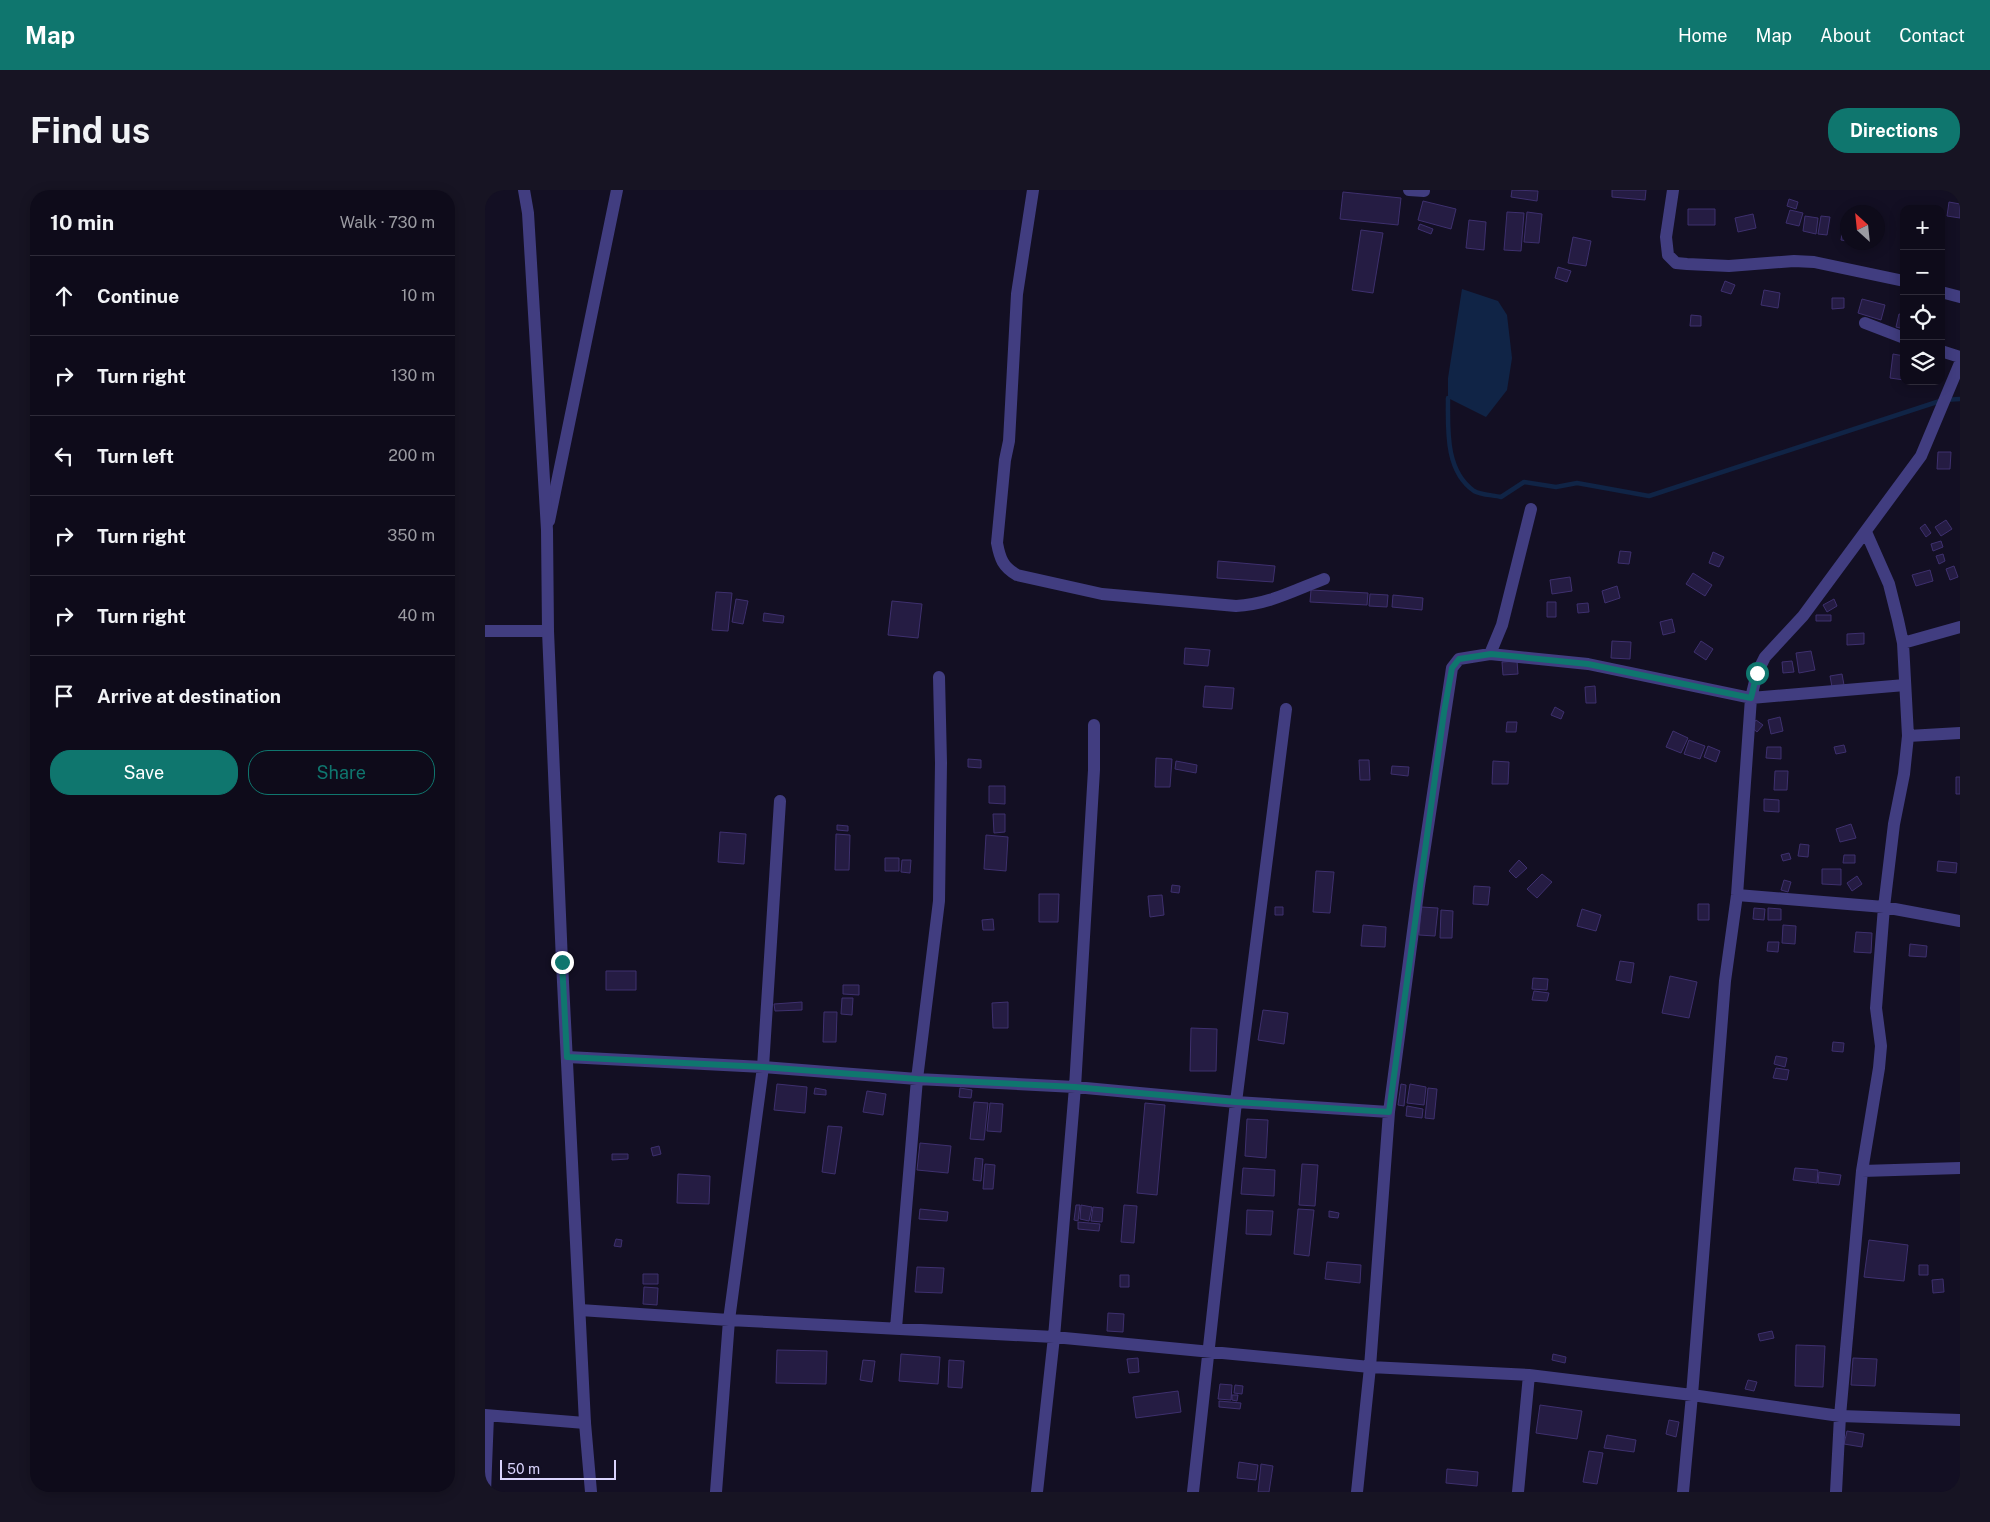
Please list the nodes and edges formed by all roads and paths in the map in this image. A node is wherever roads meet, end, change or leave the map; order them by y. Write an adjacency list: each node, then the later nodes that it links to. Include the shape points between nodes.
1 (524, 190): 16 (street)
2 (617, 190): 16 (street)
3 (1033, 190): 18 (street, via 1017,294 1009,441 997,543 1006,569 1017,575 1102,594 1237,606 1271,600)
4 (1409, 190): 6 (street)
5 (1673, 190): 7 (street, via 1666,237 1668,255 1676,263 1729,266 1814,262)
6 (1424, 191)
7 (1900, 280)
8 (1945, 293): 9 (street)
9 (1960, 297)
10 (1865, 323): 11 (street)
11 (1900, 336)
12 (1945, 352): 13 (street)
13 (1960, 357)
14 (1960, 363): 17 (street, via 1921,456)
15 (1531, 509): 23 (street, via 1502,625)
16 (547, 530): 21 (street)
17 (1866, 532): 22 (street, via 1889,584); 26 (street, via 1803,616 1765,657)
18 (1324, 579)
19 (1960, 627): 22 (street)
20 (485, 631): 21 (street)
21 (548, 631): 35 (street)
22 (1903, 643): 25 (street)
23 (1491, 654): 26 (street, via 1588,664); 40 (street, via 1459,659 1452,668)
24 (939, 678): 37 (street, via 939,901)
25 (1905, 686): 26 (street); 30 (street)
26 (1751, 698): 32 (street)
27 (1286, 709): 39 (street)
28 (1094, 725): 38 (street)
29 (1960, 732): 30 (street)
30 (1908, 736): 33 (street)
31 (780, 801): 36 (street)
32 (1737, 895): 33 (street); 50 (street, via 1725,981)
33 (1885, 907): 34 (street); 42 (street, via 1877,1008 1881,1046)
34 (1960, 920)
35 (567, 1057): 36 (street); 43 (street)
36 (763, 1067): 37 (street); 44 (street)
37 (917, 1079): 38 (street); 45 (street)
38 (1075, 1087): 39 (street); 46 (street)
39 (1236, 1102): 40 (street); 47 (street)
40 (1389, 1112): 48 (street)
41 (1960, 1168): 42 (street)
42 (1862, 1171): 52 (street)
43 (580, 1310): 44 (street); 54 (street)
44 (729, 1320): 45 (street); 57 (street)
45 (896, 1328): 46 (street)
46 (1054, 1337): 47 (street); 58 (street)
47 (1208, 1352): 48 (street); 59 (street)
48 (1370, 1366): 49 (street); 60 (street)
49 (1529, 1375): 50 (street); 61 (street)
50 (1692, 1395): 52 (street); 62 (street)
51 (487, 1416): 54 (street); 55 (street)
52 (1839, 1416): 53 (street); 63 (street)
53 (1960, 1420)
54 (585, 1422): 56 (street)
55 (485, 1492)
56 (591, 1492)
57 (716, 1492)
58 (1037, 1492)
59 (1193, 1492)
60 (1357, 1492)
61 (1518, 1492)
62 (1683, 1492)
63 (1836, 1492)

